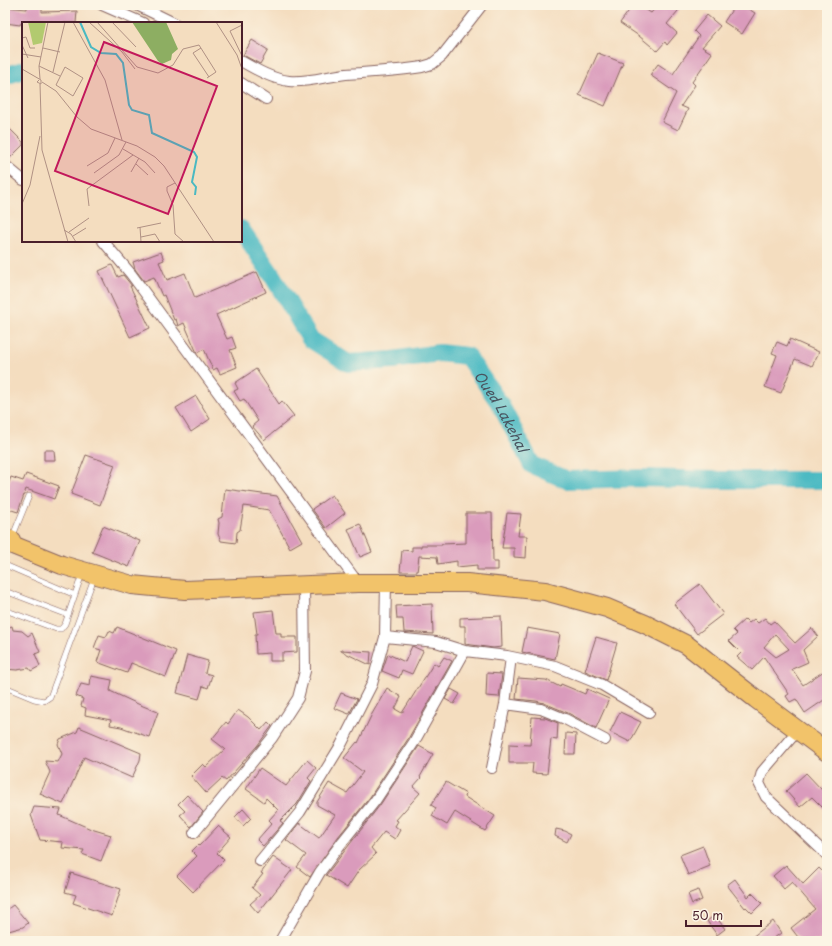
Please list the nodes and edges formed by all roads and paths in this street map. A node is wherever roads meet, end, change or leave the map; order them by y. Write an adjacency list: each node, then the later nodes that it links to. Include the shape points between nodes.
1 (102, 5): 4 (street)
2 (137, 5): 5 (street)
3 (482, 5): 6 (street, via 442,56 432,64 422,67 301,82 274,77)
4 (141, 22)
5 (172, 22)
6 (242, 62)
7 (242, 84): 8 (street)
8 (266, 98)
9 (5, 165): 10 (street)
10 (22, 179)
11 (104, 242): 16 (street)
12 (29, 496): 13 (lane)
13 (8, 539): 15 (highway, via 10,544)
14 (5, 565): 20 (lane)
15 (89, 573): 18 (highway, via 132,585 185,590); 20 (lane); 26 (lane, via 50,697 44,700 34,699)
16 (358, 583): 17 (highway); 18 (highway)
17 (386, 583): 23 (street); 29 (highway, via 467,583 545,591 607,608 687,645)
18 (304, 585): 33 (street, via 305,671 298,698 272,738)
19 (5, 591): 22 (lane)
20 (75, 595): 22 (lane)
21 (5, 610): 22 (lane, via 56,629 61,629)
22 (68, 615)
23 (385, 637): 24 (street, via 436,642); 35 (street, via 372,684 341,745 300,812)
24 (464, 651): 25 (street); 36 (street, via 414,742 375,801 320,872)
25 (511, 657): 27 (street); 28 (street, via 555,666 602,685)
26 (5, 687)
27 (505, 704): 30 (street, via 541,709); 32 (street)
28 (649, 713)
29 (798, 730): 31 (highway); 34 (street, via 762,772 759,783 766,797)
30 (606, 740)
31 (827, 752)
32 (492, 768)
33 (194, 834)
34 (827, 855)
35 (260, 861)
36 (280, 941)

